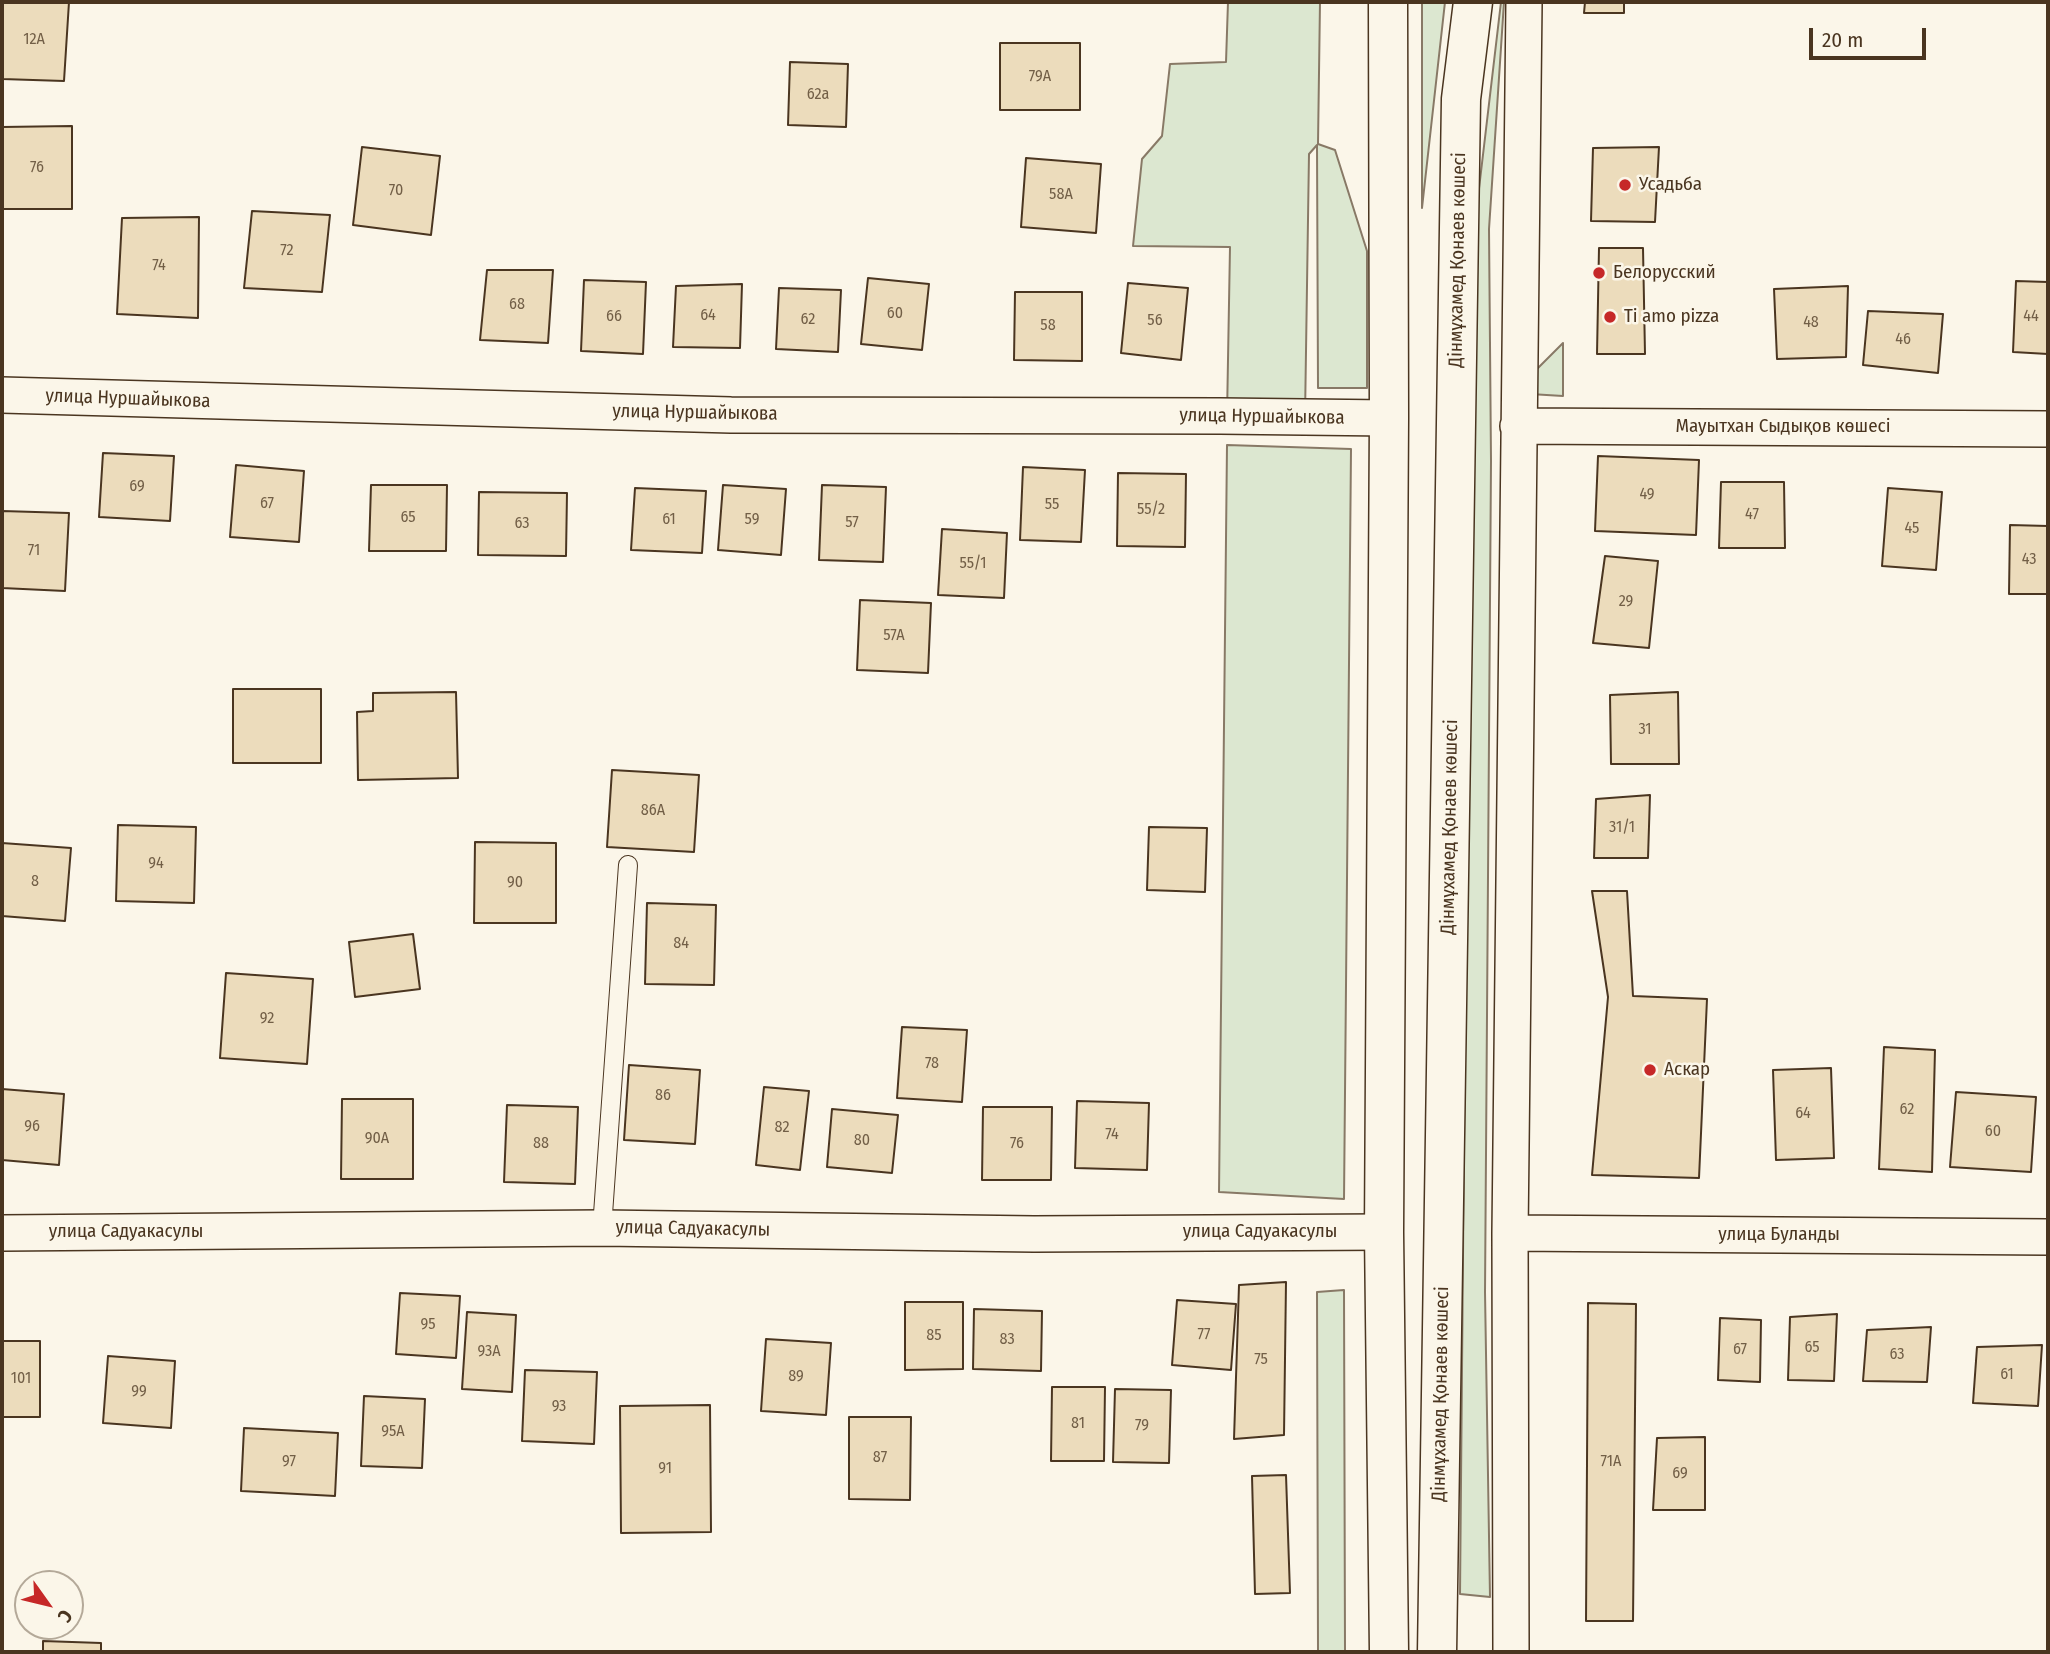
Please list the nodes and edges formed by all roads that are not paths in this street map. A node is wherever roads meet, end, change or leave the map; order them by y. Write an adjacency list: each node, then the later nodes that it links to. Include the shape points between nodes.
1 (1388, 2): 5 (main road)
2 (1473, 2): 15 (main road, Дінмұхамед Қонаев көшесі, via 1461,99)
3 (1524, 2): 6 (street)
4 (2, 395): 5 (street, улица Нуршайыкова, via 731,415)
5 (1389, 418): 10 (main road)
6 (1518, 426): 7 (street, Мауытхан Сыдықов көшесі); 12 (street)
7 (2048, 429)
8 (628, 865): 9 (lane)
9 (603, 1228): 10 (street, улица Садуакасулы, via 1034,1234); 11 (street, улица Садуакасулы)
10 (1384, 1232): 14 (main road)
11 (2, 1233)
12 (1510, 1233): 13 (street, улица Буланды); 16 (street)
13 (2048, 1237)
14 (1389, 1652)
15 (1437, 1652)
16 (1511, 1652)

